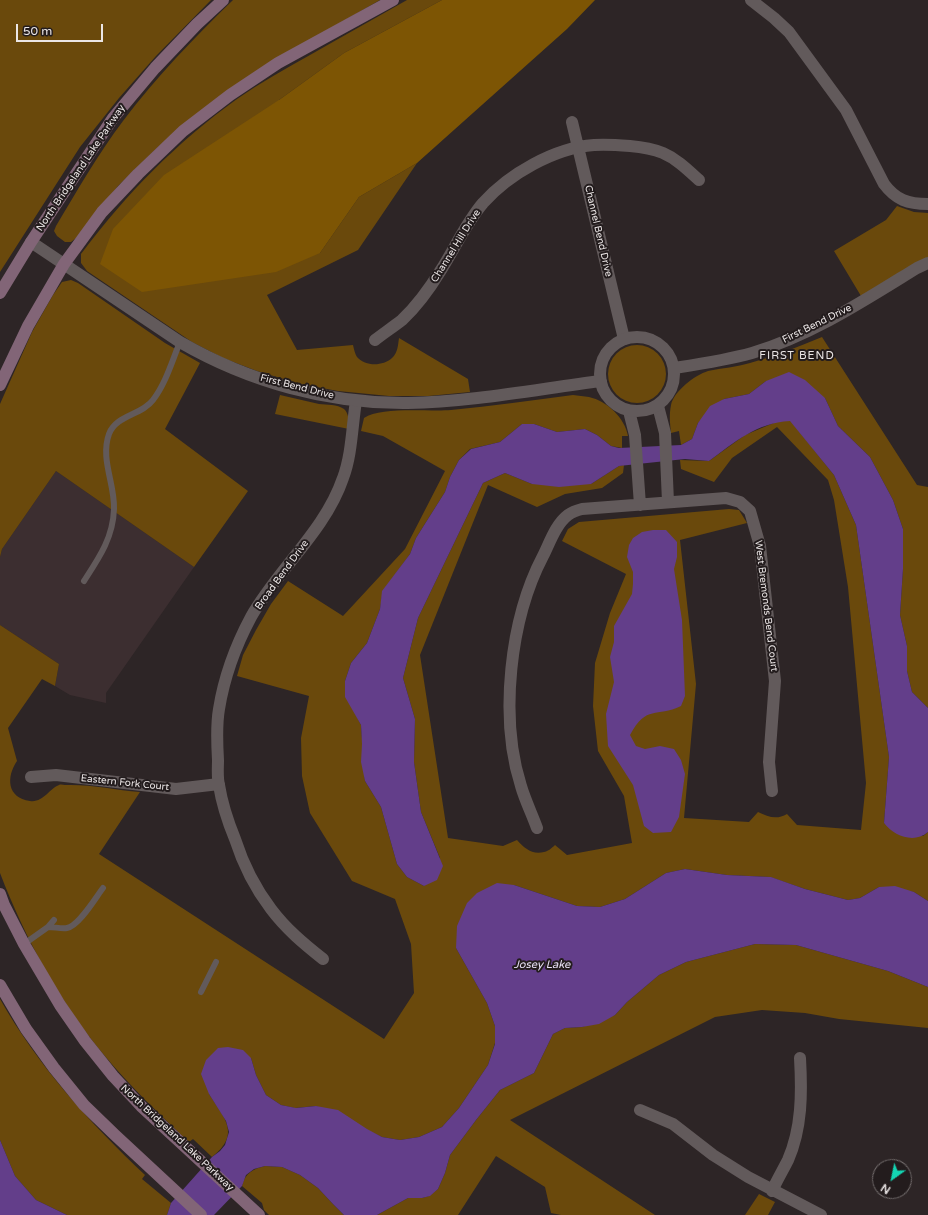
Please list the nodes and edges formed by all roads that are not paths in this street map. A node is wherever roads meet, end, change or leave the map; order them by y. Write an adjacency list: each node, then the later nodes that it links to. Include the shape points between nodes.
1 (223, 0): 8 (main road, North Bridgeland Lake Parkway, via 196,24 113,118)
2 (393, 0): 10 (main road, via 278,63 183,131 102,212)
3 (751, 0): 7 (street, via 788,32 846,110 890,191 902,200)
4 (572, 122): 5 (street, Channel Bend Drive)
5 (578, 147): 6 (street, Channel Hill Drive, via 614,144 662,152 678,161); 12 (street, Channel Bend Drive); 13 (street, Channel Hill Drive, via 532,165 505,182 483,203 420,301)
6 (699, 180)
7 (928, 204)
8 (31, 242): 10 (street, First Bend Drive); 11 (main road, North Bridgeland Lake Parkway)
9 (928, 263): 15 (street, First Bend Drive, via 838,316 791,339 722,360)
10 (64, 264): 14 (street, First Bend Drive); 17 (main road, via 28,326)
11 (0, 293)
12 (624, 339): 15 (street, via 638,337 652,340 669,355); 16 (street, via 612,347 603,360)
13 (375, 340)
14 (180, 342): 18 (street, First Bend Drive, via 243,373 321,395); 23 (lane, via 152,401 113,426 109,435 106,449 114,509 106,546)
15 (674, 368): 19 (street, via 675,379 672,389)
16 (600, 381): 18 (street, First Bend Drive, via 450,400); 20 (street, via 610,400)
17 (0, 385)
18 (356, 400): 25 (street, Broad Bend Drive, via 344,478 334,500 251,618 226,679 219,710)
19 (658, 406): 20 (street, via 639,412); 21 (street, via 665,433)
20 (629, 411): 22 (street, via 635,435)
21 (668, 502): 22 (street, West Bremonds Bend Court); 26 (street, West Bremonds Bend Court, via 726,498 740,502 750,511 760,546 775,680 769,762)
22 (640, 505): 27 (street, West Bremonds Bend Court, via 582,509 569,514 560,522 536,569 524,605 514,650 509,698 513,747 521,785)
23 (84, 581)
24 (30, 777): 25 (street, Eastern Fork Court, via 56,775 176,789)
25 (219, 784): 33 (street, Broad Bend Drive, via 243,864 256,887 286,927)
26 (772, 791)
27 (537, 828)
28 (103, 888): 31 (lane, via 78,922 67,928)
29 (0, 894): 32 (main road, North Bridgeland Lake Parkway)
30 (54, 920): 31 (lane)
31 (48, 927): 32 (lane)
32 (24, 944): 40 (main road, North Bridgeland Lake Parkway, via 60,1005 113,1076 141,1106)
33 (323, 959)
34 (216, 962): 36 (lane)
35 (0, 985): 41 (main road, via 26,1029 84,1105)
36 (201, 992)
37 (800, 1058): 39 (street, via 802,1092 798,1124 788,1159)
38 (640, 1110): 39 (street, via 673,1124 712,1155)
39 (772, 1190): 42 (street)
40 (257, 1213)
41 (202, 1215)
42 (820, 1215)

